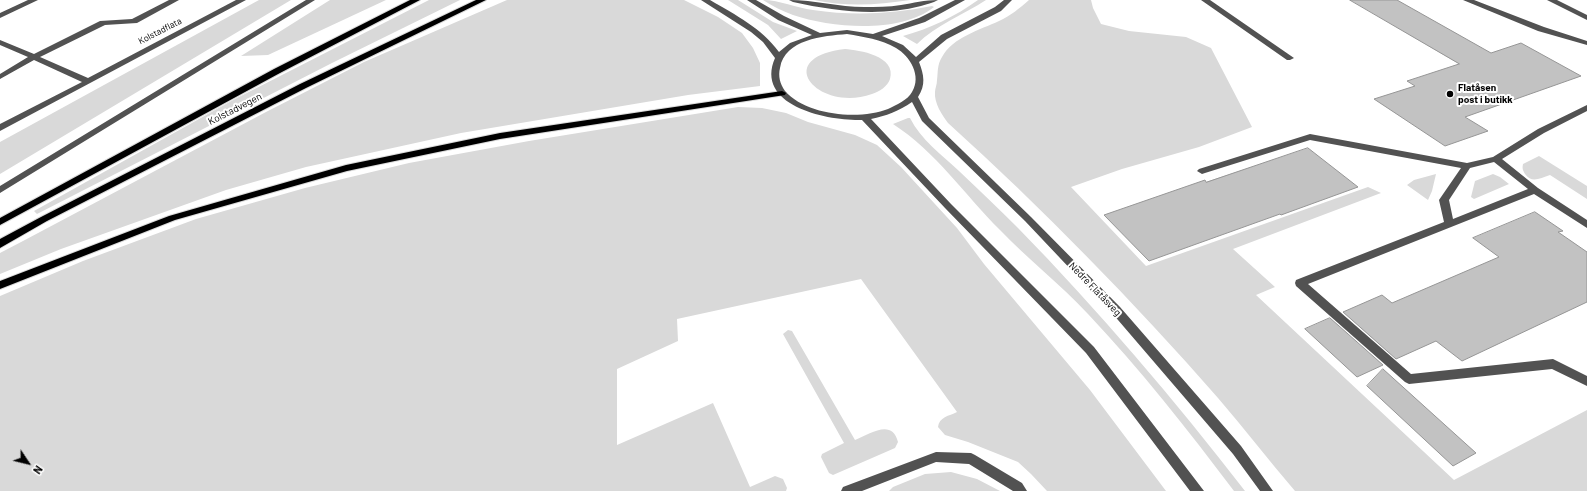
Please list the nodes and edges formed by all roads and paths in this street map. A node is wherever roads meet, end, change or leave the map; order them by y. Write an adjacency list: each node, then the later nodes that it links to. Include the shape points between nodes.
1 (34, 0): 16 (street)
2 (175, 0): 22 (street, via 134,21 103,23)
3 (242, 0): 27 (street, Kolstadflata)
4 (311, 0): 36 (street)
5 (416, 0): 38 (main road, Kolstadvegen, via 277,70)
6 (482, 0): 41 (main road, Kolstadvegen, via 303,86)
7 (705, 0): 23 (street, via 754,30 766,40)
8 (750, 0): 18 (street)
9 (793, 0): 10 (street, via 853,9 891,8)
10 (934, 0)
11 (961, 0): 19 (street, via 922,20)
12 (1008, 0): 25 (street, via 998,9 944,37)
13 (1205, 0): 24 (street)
14 (1468, 0): 21 (street, via 1541,29)
15 (1551, 0): 17 (street)
16 (0, 16)
17 (1587, 18)
18 (819, 35): 19 (street, via 847,32); 23 (street, via 795,44)
19 (876, 36): 25 (street, via 900,46)
20 (0, 42): 22 (street)
21 (1587, 43)
22 (34, 57): 26 (street); 27 (street)
23 (779, 58): 28 (street, via 774,75)
24 (1290, 58)
25 (916, 61): 29 (street, via 921,79)
26 (0, 77)
27 (87, 81): 32 (street, Kolstadflata)
28 (782, 93): 31 (street, via 802,108 831,116); 42 (main road, via 500,136 346,168 172,218)
29 (913, 96): 31 (street, via 893,110); 47 (street, Nedre Flatåsveg, via 925,119 1028,219 1116,310 1237,450)
30 (1587, 108): 33 (street, via 1541,131)
31 (864, 117): 46 (street, via 1090,350)
32 (0, 128)
33 (1496, 159): 34 (street); 37 (street)
34 (1467, 166): 35 (street, via 1310,136); 39 (street, via 1444,200)
35 (1202, 171)
36 (0, 190)
37 (1535, 190): 39 (street); 40 (street)
38 (0, 222)
39 (1449, 224): 43 (street, via 1300,283 1409,379 1553,364)
40 (1587, 224)
41 (0, 244)
42 (0, 285)
43 (1587, 382)
44 (848, 491): 45 (street, via 936,457 971,459)
45 (1021, 491)
46 (1198, 491)
47 (1267, 491)

